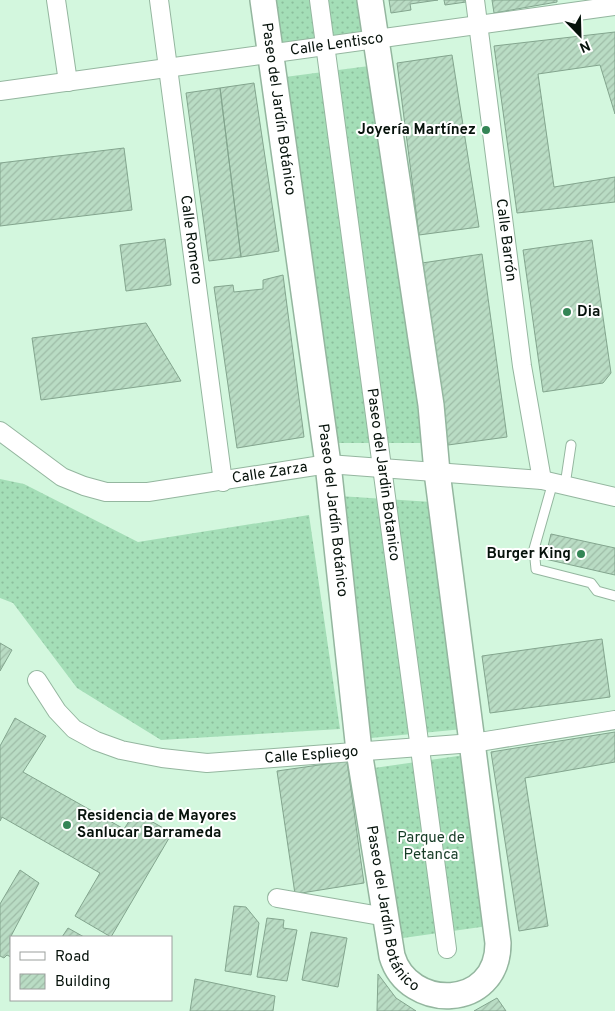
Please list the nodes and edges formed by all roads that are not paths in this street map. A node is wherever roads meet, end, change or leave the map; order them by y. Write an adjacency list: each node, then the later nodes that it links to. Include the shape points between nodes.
1 (56, 0): 14 (street)
2 (159, 0): 13 (street, Calle Romero)
3 (263, 0): 12 (street, Paseo del Jardín Botánico)
4 (319, 0): 11 (street, Paseo del Jardin Botanico)
5 (370, 0): 10 (street, Paseo del Jardín Botánico)
6 (475, 0): 9 (street, Calle Barrón)
7 (576, 6): 8 (street, Calle Lentisco); 9 (street, Calle Lentisco)
8 (615, 6)
9 (478, 25): 10 (street, Calle Lentisco); 22 (street, Calle Barrón, via 522,366)
10 (376, 39): 11 (street, Calle Lentisco); 20 (street, Paseo del Jardín Botánico)
11 (325, 46): 12 (street, Calle Lentisco); 19 (street, Paseo del Jardin Botanico)
12 (270, 54): 13 (street, Calle Lentisco); 18 (street, Paseo del Jardín Botánico)
13 (169, 68): 14 (street, Calle Lentisco); 21 (street, Calle Romero)
14 (68, 82): 15 (street, Calle Lentisco)
15 (0, 91)
16 (0, 431): 21 (street, Calle Zarza, via 62,477 106,492 148,492)
17 (571, 445): 22 (lane)
18 (328, 464): 19 (street, Calle Zarza); 21 (street, Calle Zarza); 29 (street, Paseo del Jardín Botánico)
19 (382, 468): 20 (street, Calle Zarza); 28 (street, Paseo del Jardin Botanico)
20 (437, 472): 22 (street, Calle Zarza); 27 (street, Paseo del Jardín Botánico)
21 (223, 482)
22 (553, 482): 23 (street, Calle Zarza); 24 (lane, via 534,549 536,569 590,583 597,590)
23 (615, 497)
24 (615, 596)
25 (37, 680): 29 (street, Calle Espliego, via 57,711 74,729 121,750 207,763)
26 (615, 720): 27 (street, Calle Espliego)
27 (473, 743): 28 (street, Calle Espliego); 31 (street, Paseo del Jardín Botánico, via 498,943 492,973 479,989 461,999 441,1001 421,996 405,983 397,970)
28 (420, 746): 29 (street, Calle Espliego); 32 (street, Paseo del Jardin Botanico)
29 (359, 751): 31 (street, Paseo del Jardín Botánico)
30 (277, 898): 31 (street)
31 (386, 917)
32 (447, 949)

